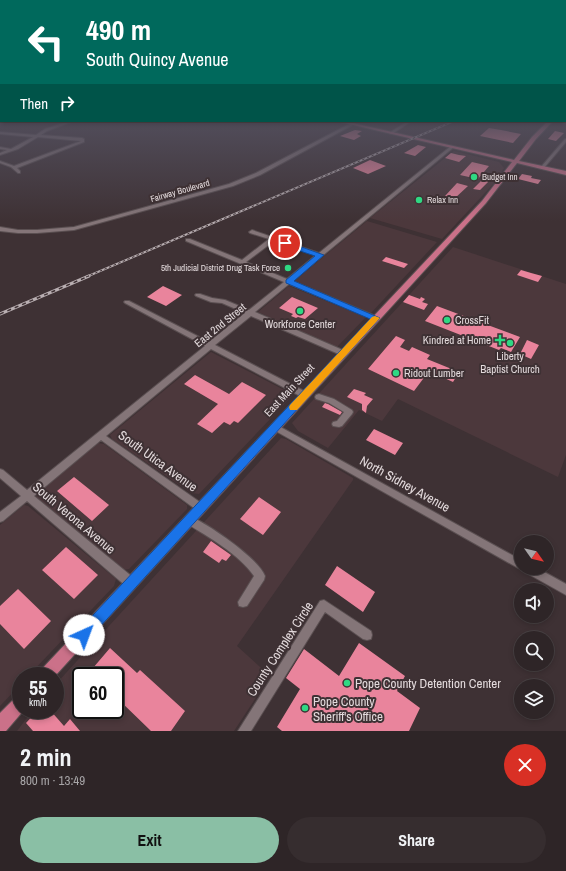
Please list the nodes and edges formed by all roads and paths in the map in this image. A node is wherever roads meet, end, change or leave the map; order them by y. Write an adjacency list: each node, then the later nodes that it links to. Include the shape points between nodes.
1 (54, 152): 9 (street)
2 (299, 152): 13 (street, Fairway Boulevard, via 231,185 74,228 32,232)
3 (446, 152): 17 (street, East 2nd Street)
4 (474, 152): 8 (main road)
5 (523, 152): 8 (main road, East Main Street)
6 (556, 152): 10 (street)
7 (0, 162): 9 (street)
8 (516, 162): 10 (main road); 23 (main road, East Main Street, via 484,202)
9 (15, 167): 11 (street)
10 (542, 168): 12 (main road)
11 (19, 172)
12 (566, 173)
13 (0, 229)
14 (252, 232): 15 (street)
15 (273, 239): 17 (street); 18 (street)
16 (188, 240): 18 (street)
17 (320, 255): 19 (street, East 2nd Street)
18 (242, 263): 19 (street)
19 (289, 282): 22 (street, East 2nd Street); 23 (street)
20 (198, 295): 22 (street, via 210,300 223,301 245,312)
21 (127, 302): 24 (street)
22 (252, 312): 24 (street, East 2nd Street); 25 (street)
23 (376, 318): 25 (main road, East Main Street)
24 (210, 346): 26 (street); 30 (street, East 2nd Street)
25 (343, 353): 26 (main road, East Main Street)
26 (305, 395): 29 (main road, East Main Street)
27 (319, 397): 28 (street, via 338,404 349,412 339,424)
28 (336, 424)
29 (275, 427): 33 (main road, East Main Street); 36 (street, North Sidney Avenue)
30 (101, 436): 32 (street, East 2nd Street); 33 (street, South Utica Avenue)
31 (0, 473): 32 (street, South Verona Avenue)
32 (27, 495): 34 (street, East 2nd Street); 38 (street, South Verona Avenue)
33 (201, 508): 35 (main road, East Main Street)
34 (0, 518)
35 (189, 520): 38 (main road, East Main Street); 40 (street, via 257,569 260,576)
36 (514, 561)
37 (539, 575): 39 (street)
38 (131, 583): 42 (main road, East Main Street)
39 (566, 590)
40 (243, 602)
41 (367, 635): 45 (street, County Complex Circle, via 324,605)
42 (53, 667)
43 (12, 712): 44 (main road)
44 (0, 725)
45 (244, 731)

